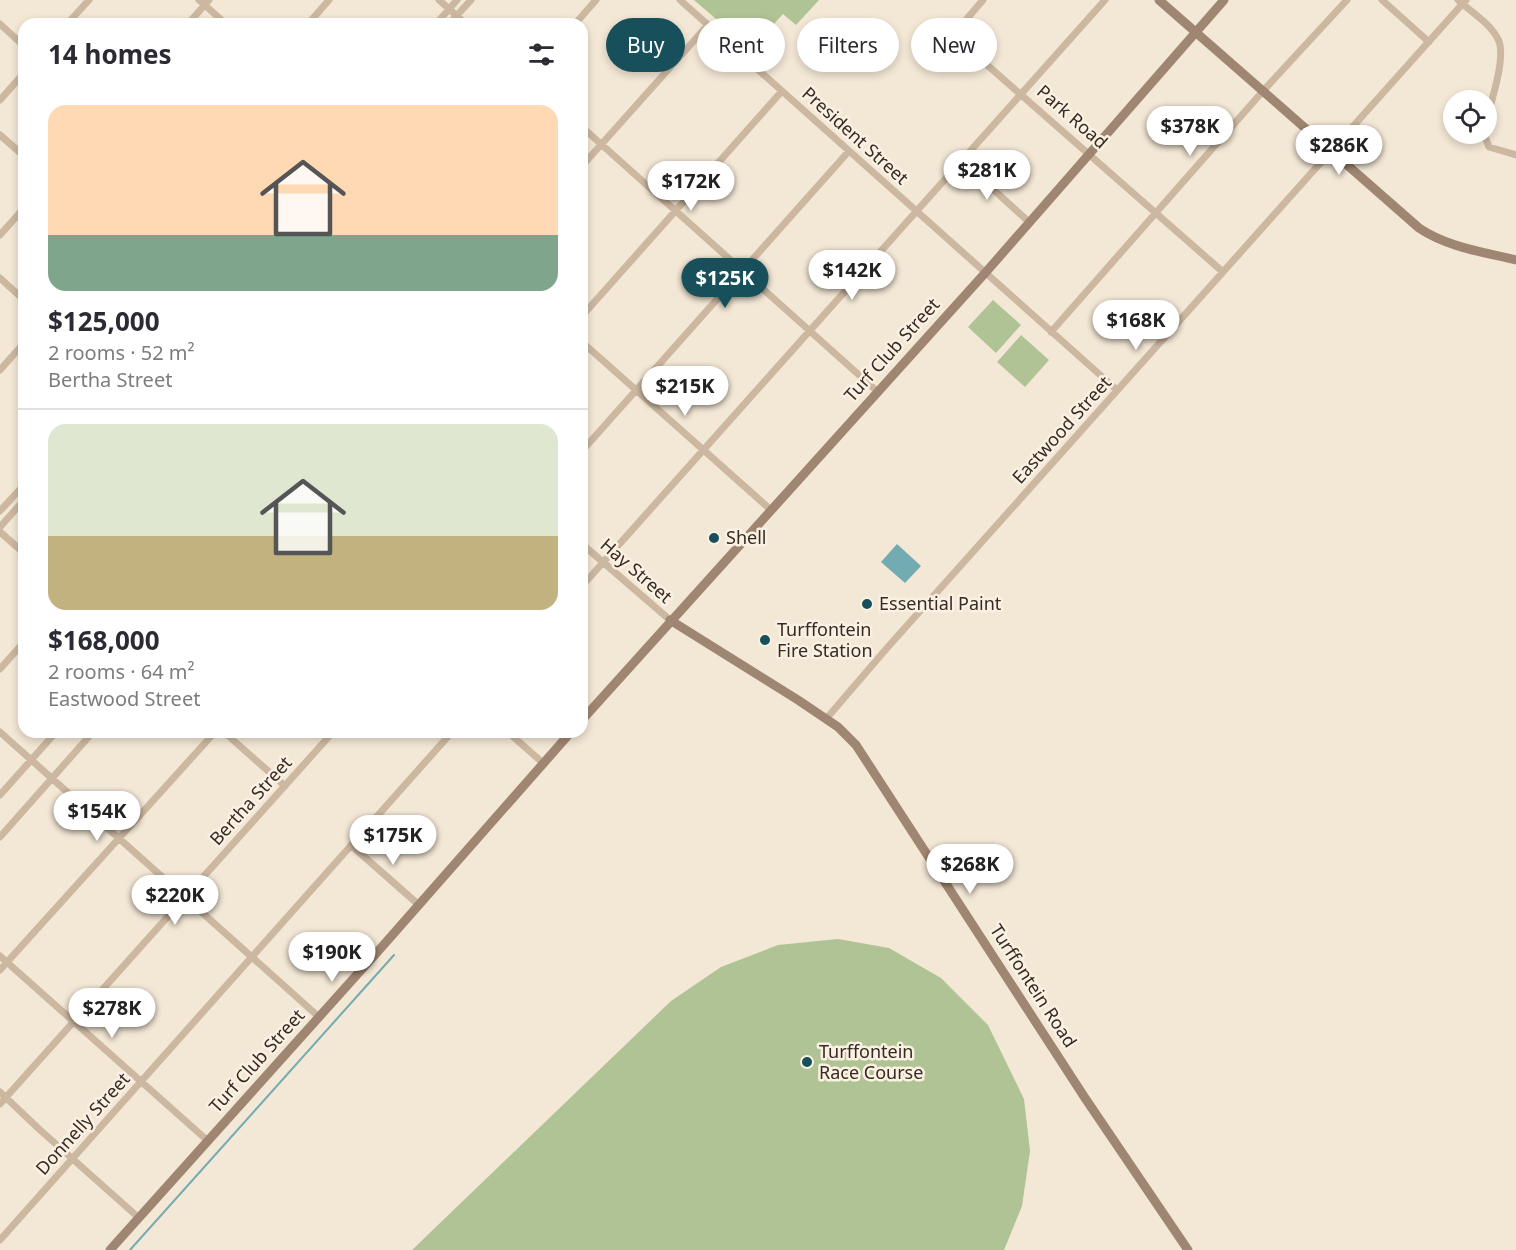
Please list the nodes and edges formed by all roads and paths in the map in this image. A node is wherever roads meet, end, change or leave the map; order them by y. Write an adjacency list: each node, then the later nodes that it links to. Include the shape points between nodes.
1 (89, 0): 18 (street)
2 (329, 0): 21 (street)
3 (439, 0): 16 (street)
4 (457, 0): 16 (street)
5 (471, 0): 17 (street)
6 (596, 0): 24 (street)
7 (680, 0): 25 (street, President Street)
8 (983, 0): 36 (street, Park Road, via 953,35)
9 (1105, 0): 36 (street)
10 (1159, 0): 27 (main road)
11 (1224, 0): 27 (main road, Turf Club Street)
12 (1347, 0): 35 (street)
13 (1382, 0): 30 (street)
14 (1462, 1): 30 (street, Eastwood Street); 33 (street, via 1501,45)
15 (204, 2): 19 (street); 20 (street)
16 (449, 9): 17 (street); 22 (street)
17 (457, 16): 23 (street)
18 (72, 18)
19 (192, 18)
20 (220, 18)
21 (313, 18)
22 (441, 18)
23 (459, 18)
24 (580, 18)
25 (700, 18)
26 (0, 24): 29 (street)
27 (1195, 32): 35 (main road); 45 (main road, Turf Club Street)
28 (697, 37): 40 (street)
29 (18, 40)
30 (1429, 42): 44 (street, Eastwood Street)
31 (761, 72): 34 (street, President Street)
32 (18, 80): 37 (street)
33 (1493, 90)
34 (782, 91): 43 (street, President Street); 50 (street)
35 (1263, 91): 44 (main road); 51 (street)
36 (1022, 94): 45 (street, Park Road); 48 (street)
37 (0, 100)
38 (588, 132): 40 (street)
39 (0, 135): 42 (street)
40 (602, 144): 47 (street); 50 (street)
41 (1487, 144): 46 (street)
42 (18, 151)
43 (849, 151): 49 (street, President Street); 56 (street)
44 (1331, 151): 55 (main road, via 1427,234 1456,246); 58 (street, Eastwood Street)
45 (1090, 153): 51 (street, Park Road); 53 (main road, Turf Club Street)
46 (1516, 154)
47 (588, 159)
48 (962, 161): 49 (street); 53 (street)
49 (917, 210): 57 (street, President Street); 62 (street)
50 (675, 211): 56 (street); 61 (street)
51 (1156, 212): 58 (street, Park Road); 63 (street)
52 (18, 215): 54 (street)
53 (1029, 222): 57 (main road, Turf Club Street)
54 (0, 235)
55 (1516, 260)
56 (743, 271): 62 (street); 67 (street)
57 (986, 272): 63 (street, President Street); 69 (main road, Turf Club Street)
58 (1224, 272): 68 (street, Eastwood Street)
59 (0, 278): 60 (street)
60 (18, 294)
61 (588, 309)
62 (810, 330): 69 (street); 71 (street)
63 (1051, 332): 68 (street, President Street)
64 (588, 347): 67 (street)
65 (18, 350): 66 (street)
66 (0, 370)
67 (636, 390): 70 (street); 71 (street)
68 (1118, 390): 85 (street, Eastwood Street)
69 (878, 392): 74 (main road, Turf Club Street)
70 (588, 444)
71 (704, 450): 74 (street); 79 (street)
72 (18, 492): 75 (street)
73 (18, 508): 76 (street)
74 (771, 510): 81 (main road, Turf Club Street)
75 (0, 511)
76 (0, 530): 77 (street)
77 (18, 547)
78 (588, 549): 79 (street, Hay Street)
79 (603, 562): 80 (street); 81 (street, Hay Street)
80 (588, 579)
81 (670, 620): 84 (main road, Turf Club Street); 85 (main road, Turffontein Road)
82 (18, 649): 83 (street)
83 (0, 669)
84 (588, 713)
85 (826, 719): 120 (main road, Turffontein Road, via 851,739 865,757)
86 (0, 732): 95 (street)
87 (51, 738): 95 (street)
88 (88, 738): 97 (street)
89 (209, 738): 101 (street)
90 (231, 738): 98 (street)
91 (328, 738): 98 (street, Bertha Street)
92 (447, 738): 102 (street, Donnelly Street)
93 (515, 738): 96 (street)
94 (566, 738): 96 (main road, Turf Club Street)
95 (31, 760): 97 (street); 99 (street)
96 (543, 763): 104 (main road, Turf Club Street)
97 (51, 778): 100 (street); 101 (street)
98 (285, 786): 103 (street, Bertha Street)
99 (0, 795)
100 (0, 837)
101 (117, 837): 103 (street); 107 (street)
102 (352, 846): 104 (street); 106 (street, Donnelly Street)
103 (185, 897): 106 (street); 110 (street, Bertha Street)
104 (419, 905): 109 (main road, Turf Club Street)
105 (0, 956): 107 (street)
106 (252, 958): 109 (street); 111 (street, Donnelly Street)
107 (7, 962): 108 (street); 110 (street)
108 (0, 970)
109 (319, 1017): 115 (main road, Turf Club Street)
110 (74, 1022): 111 (street); 113 (street, Bertha Street)
111 (140, 1082): 115 (street); 116 (street, Donnelly Street)
112 (0, 1092): 113 (street)
113 (6, 1097): 114 (street, Bertha Street); 116 (street)
114 (0, 1104)
115 (208, 1141): 117 (main road, Turf Club Street)
116 (73, 1159): 117 (street); 118 (street, Donnelly Street)
117 (139, 1218): 119 (main road, Turf Club Street)
118 (0, 1240)
119 (110, 1250)
120 (1188, 1250)

